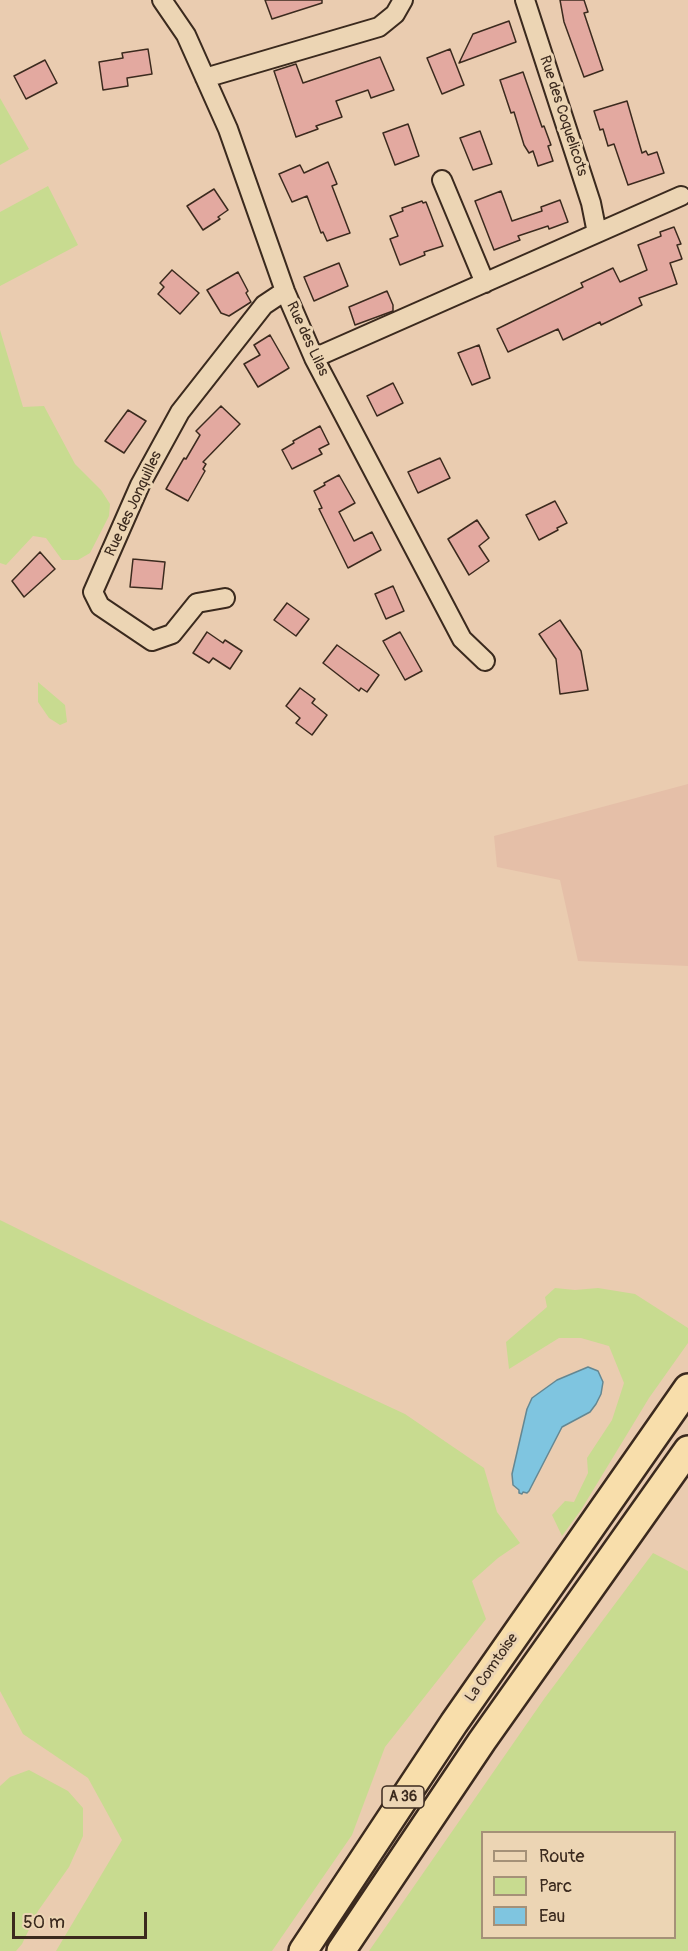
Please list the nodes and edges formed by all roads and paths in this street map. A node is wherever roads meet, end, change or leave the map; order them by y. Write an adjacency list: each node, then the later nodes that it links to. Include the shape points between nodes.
1 (162, 0): 4 (street, Rue des Lilas, via 186,34)
2 (403, 0): 4 (street, via 395,14 379,27)
3 (525, 0): 7 (street, Rue des Coquelicots, via 591,203)
4 (205, 78): 9 (street, Rue des Lilas, via 228,129)
5 (442, 180): 8 (street)
6 (681, 196): 7 (street)
7 (597, 233): 8 (street)
8 (485, 282): 10 (street)
9 (285, 291): 10 (street, Rue des Lilas); 11 (street, Rue des Jonquilles, via 264,305 180,411 140,484 93,592 100,606 152,641 172,634 197,603)
10 (314, 358): 12 (street, Rue des Lilas, via 462,639)
11 (225, 598)
12 (485, 661)
13 (688, 1388): 15 (highway, La Comtoise / A 36, via 373,1842)
14 (688, 1450): 16 (highway, A 36, via 529,1673)
15 (303, 1951)
16 (341, 1951)

